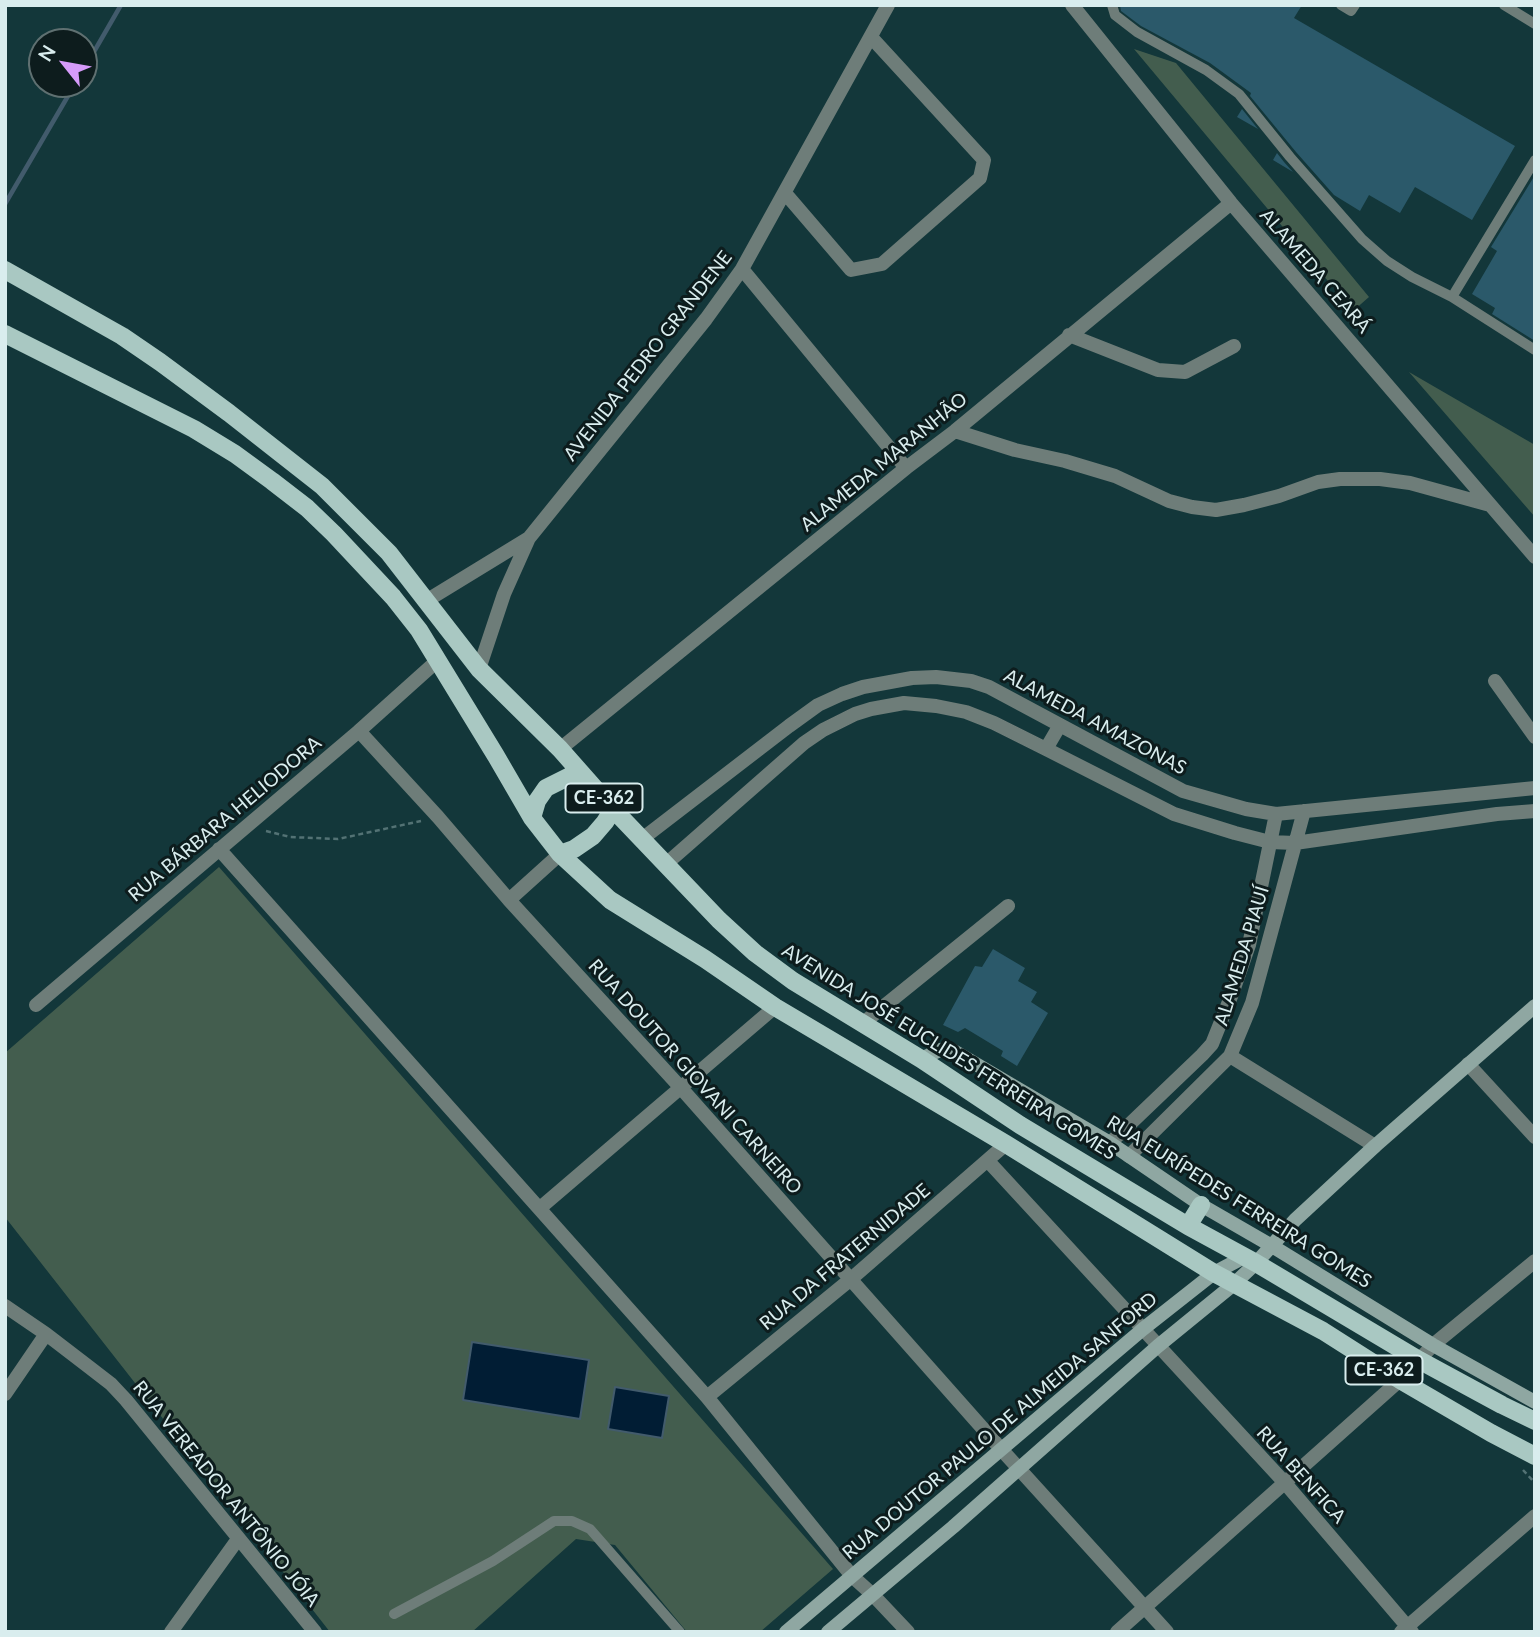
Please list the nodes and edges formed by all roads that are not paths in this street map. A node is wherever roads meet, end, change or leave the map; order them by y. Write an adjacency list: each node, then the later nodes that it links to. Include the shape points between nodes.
1 (888, 5): 8 (street, AVENIDA PEDRO GRANDENE)
2 (1072, 5): 11 (street, ALAMEDA CEARÁ)
3 (1112, 5): 14 (lane, via 1115,15 1137,32 1240,94 1362,239 1387,261)
4 (1341, 5): 5 (lane, via 1351,11)
5 (1355, 5)
6 (1504, 5): 7 (lane)
7 (1534, 22)
8 (871, 37): 10 (street, AVENIDA PEDRO GRANDENE); 10 (street, via 984,160 980,178 882,264 850,270)
9 (1535, 160): 14 (lane)
10 (785, 193): 12 (street, AVENIDA PEDRO GRANDENE)
11 (1231, 203): 15 (street, ALAMEDA MARANHÃO); 21 (street, ALAMEDA CEARÁ)
12 (743, 269): 20 (street); 22 (street, AVENIDA PEDRO GRANDENE)
13 (5, 270): 24 (main road, AVENIDA JOSÉ EUCLIDES FERREIRA GOMES / CE-362, via 122,337 262,437 350,513)
14 (1452, 297): 18 (lane)
15 (1069, 335): 17 (street, via 1158,370 1185,372); 19 (street, ALAMEDA MARANHÃO)
16 (8, 341): 25 (main road, CE-362, via 194,429 272,481 307,508 393,597)
17 (1234, 346)
18 (1535, 350)
19 (954, 431): 20 (street, ALAMEDA MARANHÃO); 21 (street, via 1115,476 1192,507 1216,510 1244,505 1339,479 1410,483)
20 (906, 468): 36 (street, ALAMEDA MARANHÃO)
21 (1490, 505): 23 (street, ALAMEDA CEARÁ)
22 (529, 538): 24 (street, AVENIDA PEDRO GRANDENE); 26 (street, AVENIDA PEDRO GRANDENE)
23 (1535, 557)
24 (426, 601): 26 (main road, AVENIDA JOSÉ EUCLIDES FERREIRA GOMES / CE-362)
25 (438, 661): 33 (street, RUA BÁRBARA HELIODORA); 43 (main road, CE-362)
26 (479, 669): 36 (main road, AVENIDA JOSÉ EUCLIDES FERREIRA GOMES / CE-362)
27 (1495, 681): 34 (street)
28 (887, 682): 29 (street, ALAMEDA AMAZONAS); 30 (street); 31 (street, ALAMEDA AMAZONAS, via 936,677 971,681)
29 (818, 705): 32 (street); 44 (street, ALAMEDA AMAZONAS)
30 (889, 706): 32 (street, via 855,714); 35 (street, via 936,706 966,712)
31 (1060, 724): 35 (street); 42 (street, ALAMEDA AMAZONAS, via 1183,791)
32 (823, 730): 49 (street)
33 (359, 731): 47 (street, RUA BÁRBARA HELIODORA); 50 (street, RUA DOUTOR GIOVANI CARNEIRO)
34 (1535, 737)
35 (1046, 748): 45 (street, via 1174,814)
36 (560, 749): 37 (main road, AVENIDA JOSÉ EUCLIDES FERREIRA GOMES / CE-362)
37 (582, 773): 39 (main road, AVENIDA JOSÉ EUCLIDES FERREIRA GOMES / CE-362); 43 (main road, via 547,788)
38 (1535, 788): 40 (street, ALAMEDA AMAZONAS)
39 (613, 809): 44 (main road, AVENIDA JOSÉ EUCLIDES FERREIRA GOMES / CE-362); 48 (main road, via 593,836)
40 (1304, 811): 42 (street, ALAMEDA AMAZONAS); 46 (street, ALAMEDA PIAUÍ)
41 (1535, 811): 46 (street)
42 (1276, 814): 45 (street, ALAMEDA PIAUÍ)
43 (532, 818): 48 (main road, CE-362)
44 (642, 839): 49 (main road, AVENIDA JOSÉ EUCLIDES FERREIRA GOMES / CE-362)
45 (1270, 842): 46 (street); 61 (street, ALAMEDA PIAUÍ, via 1249,945 1212,1044)
46 (1295, 843): 56 (street, ALAMEDA PIAUÍ, via 1252,1003)
47 (219, 849): 52 (street, RUA BÁRBARA HELIODORA); 67 (street)
48 (560, 854): 50 (street); 54 (main road, CE-362, via 610,900)
49 (666, 864): 55 (main road, AVENIDA JOSÉ EUCLIDES FERREIRA GOMES / CE-362, via 755,953)
50 (509, 900): 59 (street, RUA DOUTOR GIOVANI CARNEIRO)
51 (1008, 906): 55 (street)
52 (36, 1005)
53 (1535, 1006): 58 (street)
54 (775, 1007): 59 (street); 62 (main road, CE-362)
55 (862, 1024): 57 (main road, AVENIDA JOSÉ EUCLIDES FERREIRA GOMES / CE-362)
56 (1230, 1056): 63 (street); 64 (street, ALAMEDA PIAUÍ)
57 (921, 1059): 61 (street, RUA EURÍPEDES FERREIRA GOMES, via 952,1050); 68 (main road, AVENIDA JOSÉ EUCLIDES FERREIRA GOMES / CE-362)
58 (1468, 1064): 60 (street); 63 (street)
59 (681, 1088): 67 (street); 73 (street, RUA DOUTOR GIOVANI CARNEIRO)
60 (1535, 1137)
61 (1110, 1143): 64 (street, RUA EURÍPEDES FERREIRA GOMES)
62 (1006, 1144): 65 (street, RUA DA FRATERNIDADE); 72 (main road, CE-362)
63 (1375, 1146): 69 (street)
64 (1129, 1156): 66 (street, RUA EURÍPEDES FERREIRA GOMES)
65 (988, 1161): 73 (street, RUA DA FRATERNIDADE); 76 (street, RUA BENFICA)
66 (1201, 1205): 68 (main road); 69 (street, RUA EURÍPEDES FERREIRA GOMES)
67 (540, 1208): 83 (street)
68 (1188, 1226): 70 (main road, AVENIDA JOSÉ EUCLIDES FERREIRA GOMES / CE-362)
69 (1272, 1246): 70 (street, RUA DOUTOR PAULO DE ALMEIDA SANFORD); 78 (street, RUA EURÍPEDES FERREIRA GOMES)
70 (1250, 1260): 72 (street, RUA DOUTOR PAULO DE ALMEIDA SANFORD); 74 (street, RUA DOUTOR PAULO DE ALMEIDA SANFORD); 80 (main road, AVENIDA JOSÉ EUCLIDES FERREIRA GOMES / CE-362)
71 (1535, 1261): 78 (street)
72 (1214, 1273): 74 (main road, CE-362); 76 (street, RUA DOUTOR PAULO DE ALMEIDA SANFORD)
73 (850, 1279): 83 (street, RUA DA FRATERNIDADE); 86 (street, RUA DOUTOR GIOVANI CARNEIRO)
74 (1234, 1284): 79 (street, RUA DOUTOR PAULO DE ALMEIDA SANFORD); 81 (main road, CE-362, via 1323,1331)
75 (5, 1306): 77 (street, RUA VEREADOR ANTÔNIO JÓIA)
76 (1143, 1329): 79 (street, RUA BENFICA); 86 (street, RUA DOUTOR PAULO DE ALMEIDA SANFORD)
77 (46, 1334): 82 (street); 91 (street, RUA VEREADOR ANTÔNIO JÓIA, via 111,1384)
78 (1433, 1345): 80 (street); 84 (street, RUA EURÍPEDES FERREIRA GOMES)
79 (1158, 1346): 88 (street, RUA DOUTOR PAULO DE ALMEIDA SANFORD); 89 (street, RUA BENFICA)
80 (1419, 1360): 85 (main road, AVENIDA JOSÉ EUCLIDES FERREIRA GOMES / CE-362)
81 (1400, 1380): 87 (main road, CE-362); 89 (street)
82 (5, 1394)
83 (708, 1397): 92 (street)
84 (1535, 1402)
85 (1535, 1421)
86 (1001, 1448): 88 (street, RUA DOUTOR GIOVANI CARNEIRO); 92 (street, RUA DOUTOR PAULO DE ALMEIDA SANFORD)
87 (1535, 1456)
88 (1019, 1468): 93 (street, RUA DOUTOR PAULO DE ALMEIDA SANFORD); 94 (street, RUA DOUTOR GIOVANI CARNEIRO)
89 (1285, 1483): 94 (street); 96 (street, RUA BENFICA)
90 (1535, 1516): 96 (street)
91 (239, 1539): 97 (street); 98 (street, RUA VEREADOR ANTÔNIO JÓIA)
92 (852, 1576): 93 (street); 100 (street, RUA DOUTOR PAULO DE ALMEIDA SANFORD)
93 (873, 1595): 101 (street, RUA DOUTOR PAULO DE ALMEIDA SANFORD); 102 (street)
94 (1144, 1607): 103 (street); 104 (street, RUA DOUTOR GIOVANI CARNEIRO)
95 (394, 1614): 99 (lane, via 493,1562 554,1521 572,1521 590,1529)
96 (1407, 1630)
97 (170, 1632)
98 (314, 1632)
99 (680, 1632)
100 (786, 1632)
101 (828, 1632)
102 (908, 1632)
103 (1117, 1632)
104 (1167, 1632)

